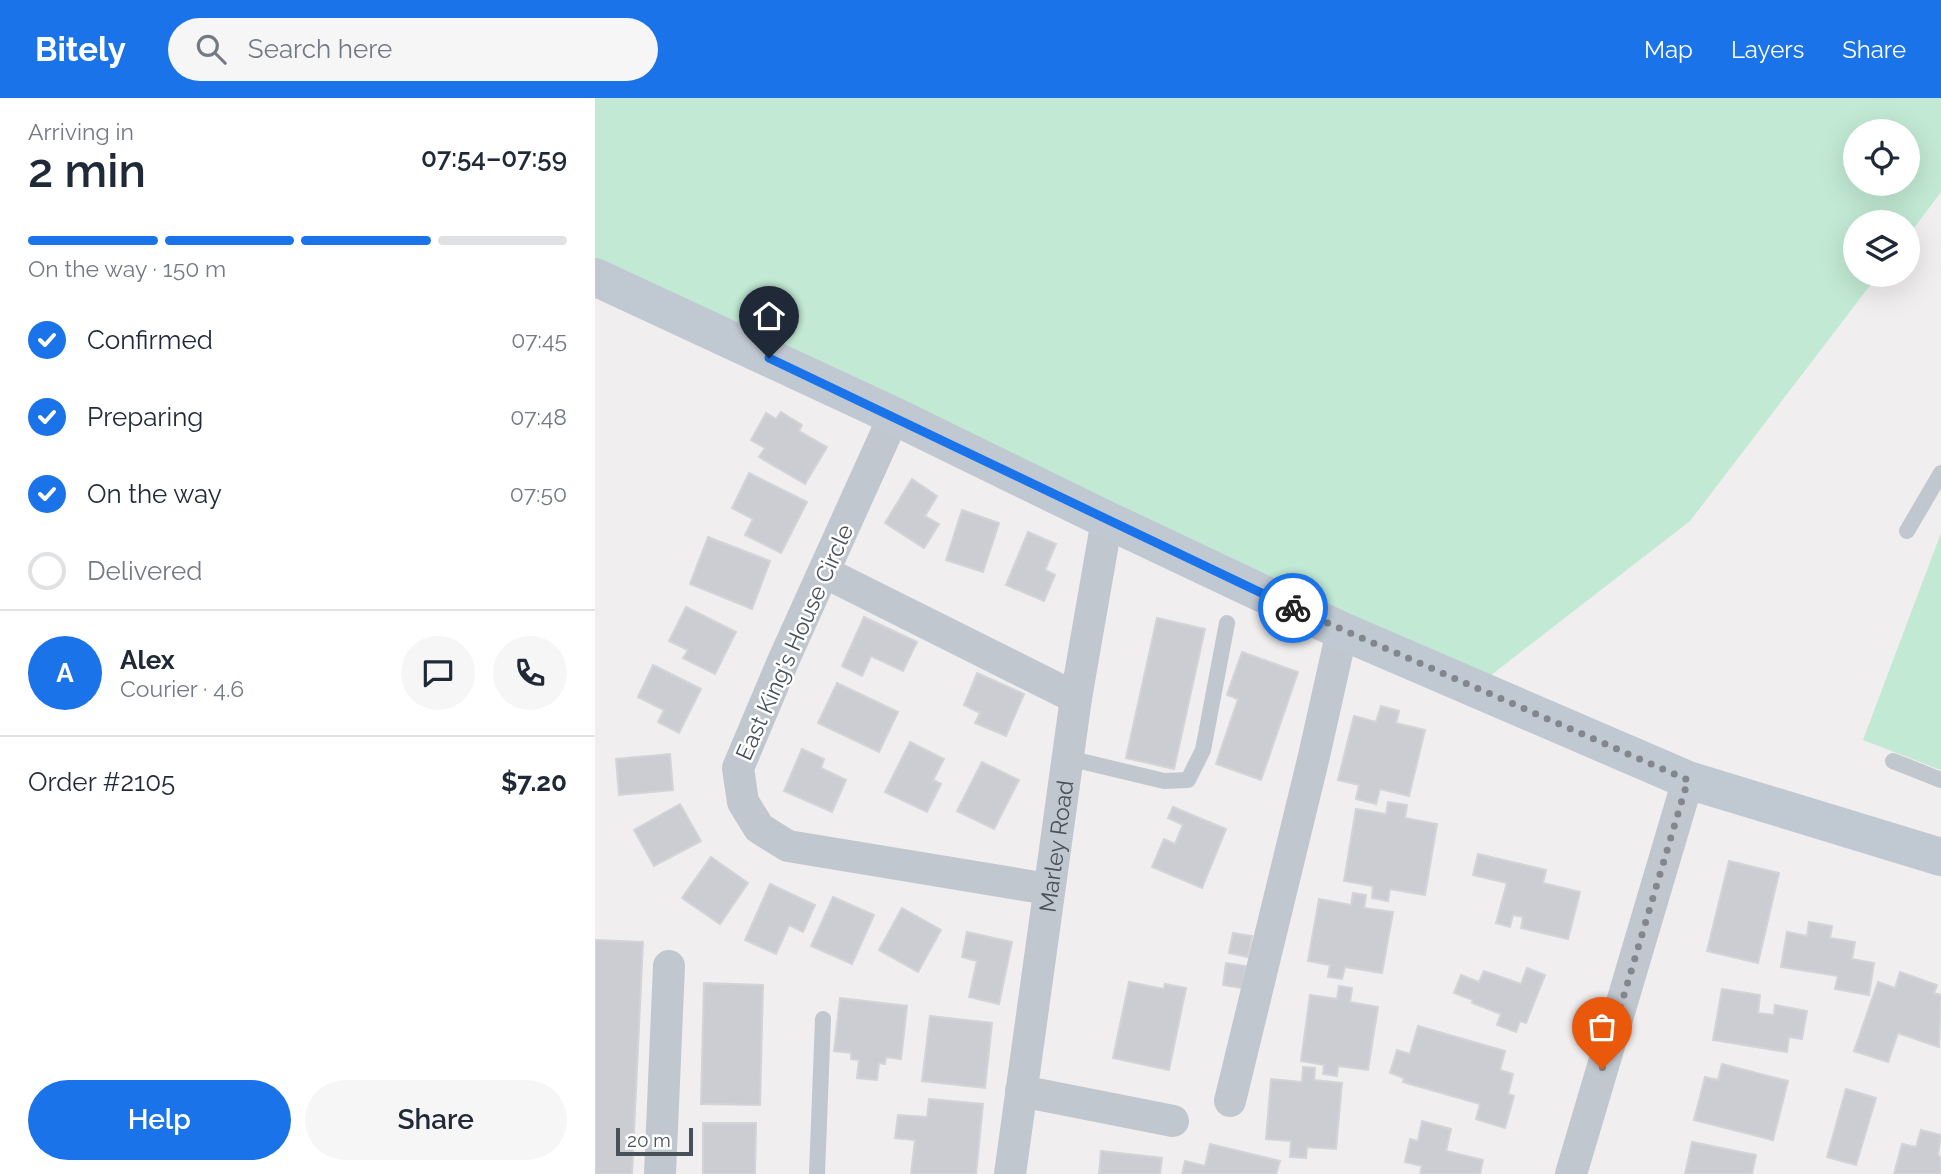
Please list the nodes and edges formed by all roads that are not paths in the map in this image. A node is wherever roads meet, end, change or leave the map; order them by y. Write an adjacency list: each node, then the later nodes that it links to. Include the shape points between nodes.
1 (595, 277): 2 (main road)
2 (894, 416): 4 (main road); 6 (street, East King's House Circle)
3 (1941, 473): 5 (lane)
4 (1107, 520): 8 (main road); 9 (street, Marley Road)
5 (1907, 531)
6 (824, 572): 9 (street); 15 (street, East King's House Circle, via 738,768 743,802 759,828 788,846)
7 (1227, 623): 10 (lane, via 1203,750 1188,780 1164,781)
8 (1342, 631): 12 (main road); 19 (street)
9 (1076, 698): 10 (street, Marley Road)
10 (1067, 758): 15 (street, Marley Road)
11 (1893, 761): 13 (lane)
12 (1688, 780): 14 (main road); 24 (street)
13 (1941, 780)
14 (1941, 857)
15 (1048, 889): 18 (street, Marley Road)
16 (669, 966): 21 (street)
17 (823, 1019): 22 (lane)
18 (1021, 1091): 20 (street); 23 (street, Marley Road)
19 (1230, 1101)
20 (1173, 1121)
21 (660, 1174)
22 (817, 1174)
23 (1010, 1174)
24 (1571, 1174)

